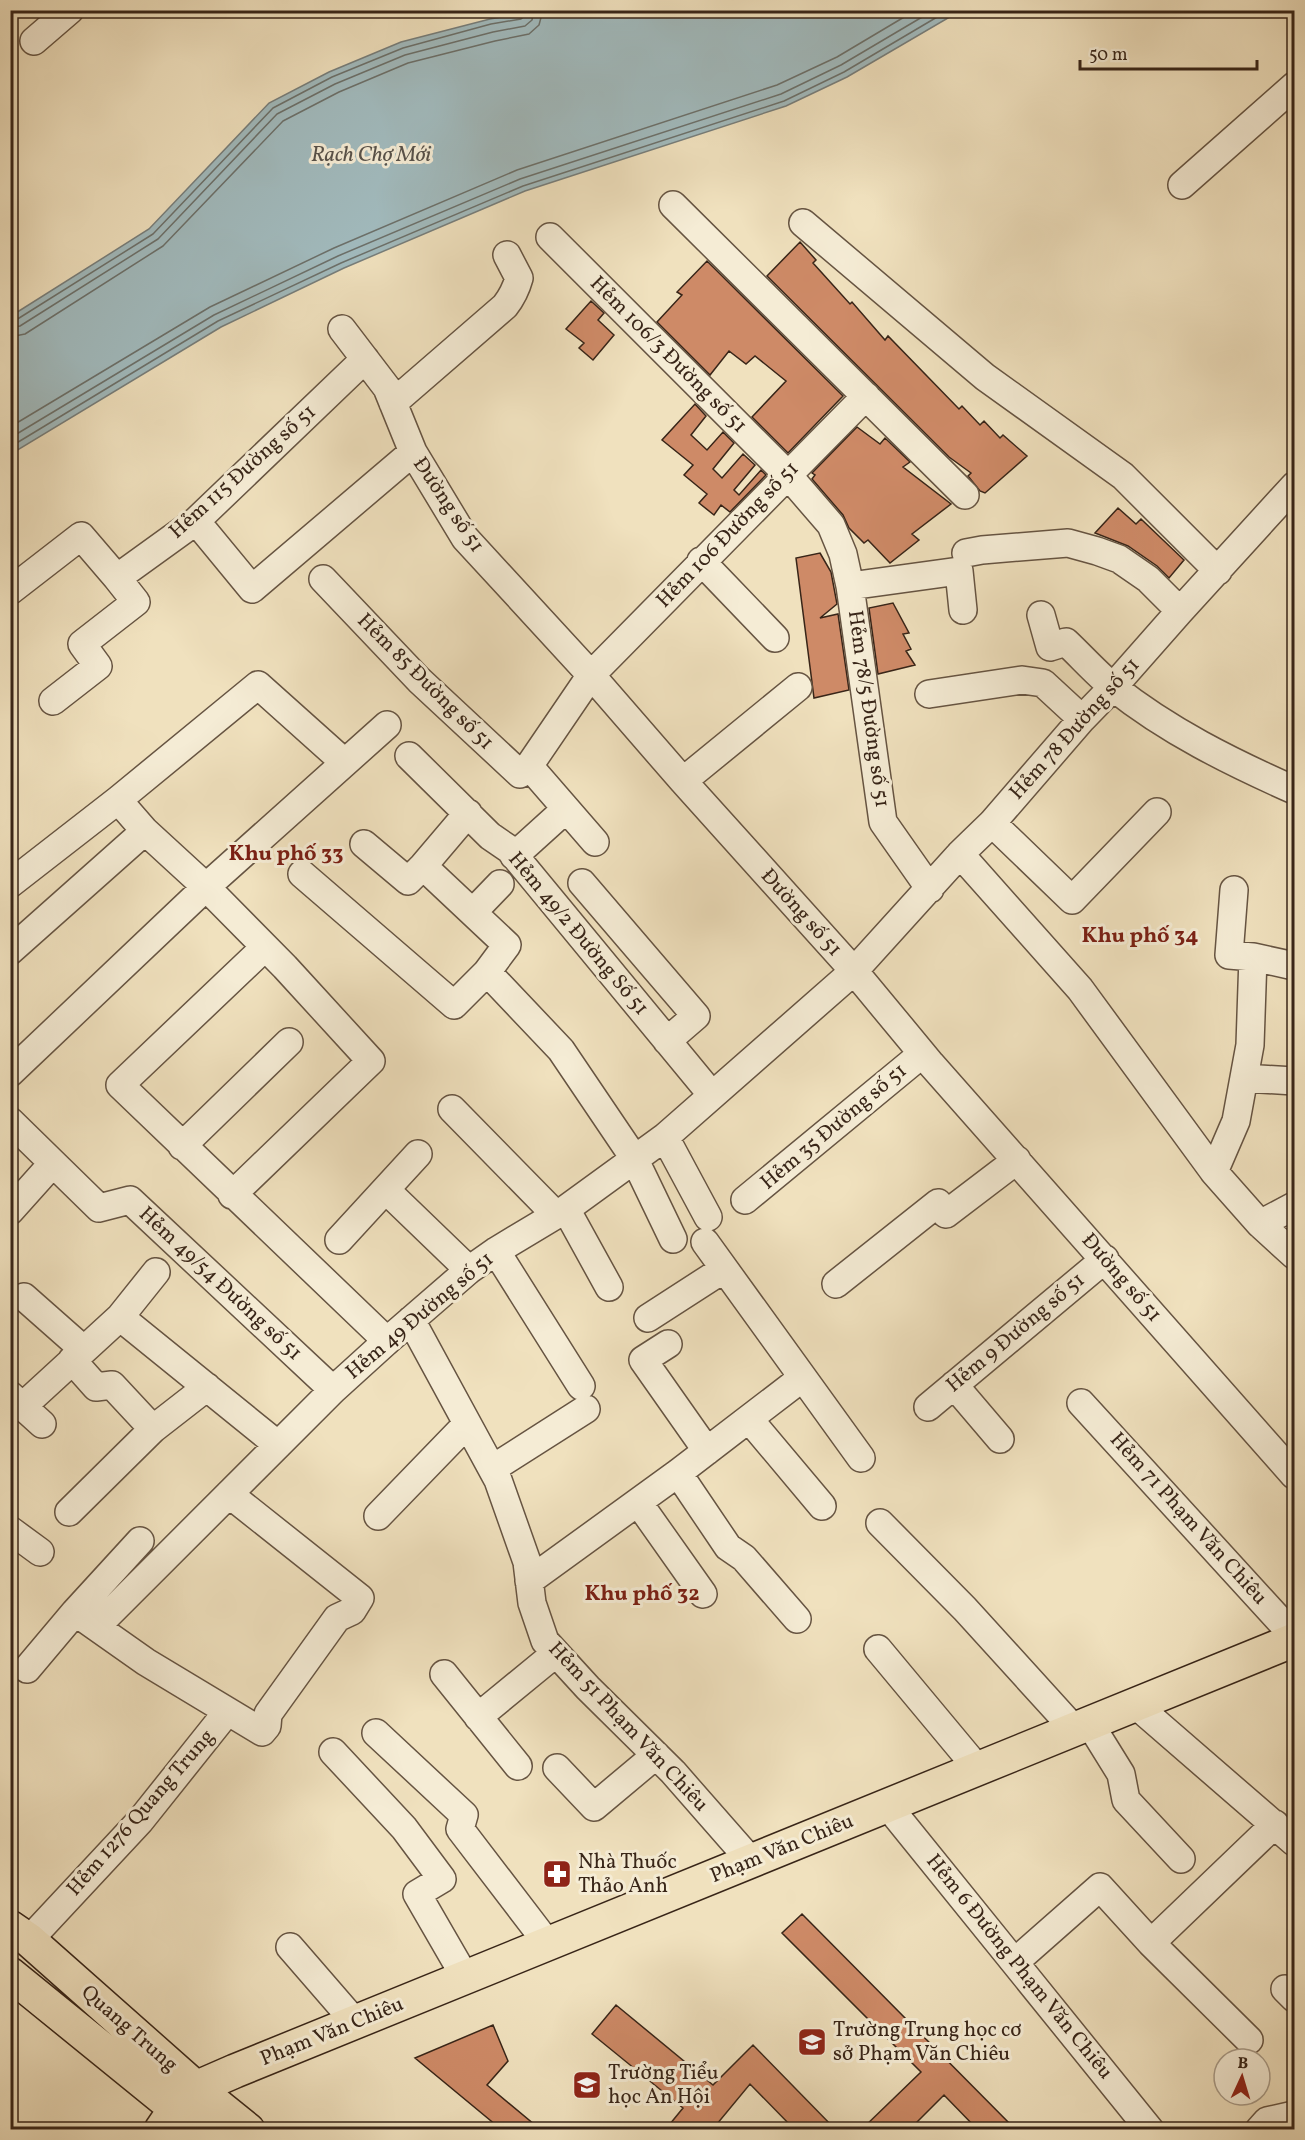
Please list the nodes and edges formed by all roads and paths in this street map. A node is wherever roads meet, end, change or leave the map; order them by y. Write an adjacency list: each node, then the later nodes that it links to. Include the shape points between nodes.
1 (70, 10): 2 (street)
2 (34, 41)
3 (1294, 86): 4 (street)
4 (1182, 185)
5 (673, 205): 11 (street)
6 (803, 223): 20 (street, via 985,377 1123,477)
7 (550, 237): 14 (street, Hẻm 106/3 Đường số 51)
8 (507, 255): 12 (street, via 519,278 505,306)
9 (342, 329): 10 (street, Đường số 51)
10 (365, 359): 12 (street, Đường số 51); 17 (street, Hẻm 115 Đường số 51)
11 (866, 396): 14 (street, Hẻm 106 Đường số 51); 16 (street)
12 (393, 403): 13 (street, Đường số 51)
13 (413, 452): 17 (street, via 252,589); 29 (street, Đường số 51, via 465,538)
14 (787, 474): 19 (street, Hẻm 106 Đường số 51); 23 (street, Hẻm 78/5 Đường số 51, via 831,525)
15 (1294, 486): 20 (street, Hẻm 78 Đường số 51)
16 (965, 495)
17 (196, 521): 21 (street, Hẻm 115 Đường số 51)
18 (966, 553): 26 (street, via 1068,543 1097,550 1119,559 1148,579)
19 (701, 561): 28 (street); 29 (street, Hẻm 106 Đường số 51)
20 (1218, 571): 26 (street, Hẻm 78 Đường số 51)
21 (117, 578): 24 (street, via 81,536); 33 (street, via 136,602 82,644 98,666)
22 (323, 579): 38 (street, Hẻm 85 Đường số 51, via 419,680 520,774)
23 (850, 586): 25 (street, Hẻm 78/5 Đường số 51, via 959,571); 57 (street, Hẻm 78/5 Đường số 51, via 883,822)
24 (10, 591)
25 (963, 610)
26 (1180, 611): 31 (street, Hẻm 78 Đường số 51)
27 (1041, 615): 31 (street, via 1050,647 1066,642)
28 (775, 638)
29 (591, 675): 38 (street); 39 (street, Đường số 51)
30 (798, 687): 39 (street)
31 (1113, 687): 34 (street, Hẻm 78 Đường số 51); 40 (street, via 1180,734)
32 (929, 694): 34 (street, via 1022,680 1043,683)
33 (53, 701)
34 (1082, 719): 45 (street, Hẻm 78 Đường số 51)
35 (387, 725): 37 (street)
36 (409, 756): 44 (street, Hẻm 49/2 Đường Số 51)
37 (344, 762): 41 (street, via 258,685); 56 (street)
38 (529, 766): 42 (street)
39 (683, 781): 64 (street, Đường số 51)
40 (1294, 790)
41 (118, 800): 46 (street); 54 (street)
42 (566, 809): 47 (street); 50 (street)
43 (1156, 812): 45 (street, via 1071,900)
44 (468, 813): 50 (street, Hẻm 49/2 Đường Số 51); 51 (street)
45 (992, 823): 49 (street, Hẻm 78 Đường số 51)
46 (145, 831): 56 (street); 61 (street)
47 (595, 842)
48 (364, 844): 51 (street, via 408,881)
49 (960, 855): 57 (street, Hẻm 78 Đường số 51); 81 (street, via 1080,989)
50 (514, 856): 67 (street, Hẻm 49/2 Đường Số 51)
51 (423, 866): 59 (street)
52 (302, 874): 65 (street, via 454,1005)
53 (582, 883): 67 (street, via 696,1016)
54 (10, 884)
55 (500, 884): 59 (street)
56 (206, 887): 60 (street); 69 (street)
57 (930, 889): 64 (street, Hẻm 78 Đường số 51)
58 (1233, 890): 62 (street, via 1229,955)
59 (473, 912): 65 (street, via 507,945)
60 (264, 948): 76 (street, via 120,1085); 83 (street, via 371,1061)
61 (10, 951)
62 (1253, 957): 63 (street); 70 (street, via 1250,1045)
63 (1294, 966)
64 (854, 971): 68 (street, Đường số 51); 72 (street, Hẻm 49 Đường số 51)
65 (487, 972): 78 (street, via 561,1050)
66 (289, 1041): 76 (street)
67 (667, 1041): 72 (street, Hẻm 49/2 Đường Số 51)
68 (922, 1054): 79 (street, Đường số 51); 84 (street, Hẻm 35 Đường số 51)
69 (10, 1073)
70 (1244, 1078): 71 (street); 81 (street, via 1236,1121)
71 (1294, 1082)
72 (712, 1095): 75 (street, Hẻm 49 Đường số 51)
73 (452, 1109): 87 (street)
74 (10, 1121): 80 (street)
75 (665, 1137): 78 (street, Hẻm 49 Đường số 51); 94 (street)
76 (182, 1146): 83 (street)
77 (418, 1154): 82 (street)
78 (634, 1158): 87 (street, Hẻm 49 Đường số 51); 89 (street)
79 (1017, 1160): 93 (street, Đường số 51); 97 (street, via 946,1214 938,1203)
80 (53, 1163): 86 (street); 109 (street, Hẻm 49/54 Đường số 51, via 99,1208 130,1200)
81 (1214, 1172): 88 (street)
82 (386, 1190): 90 (street); 95 (street)
83 (232, 1195): 103 (street)
84 (745, 1200)
85 (1294, 1206): 88 (street)
86 (10, 1211)
87 (561, 1212): 91 (street, Hẻm 49 Đường số 51); 98 (street)
88 (1260, 1224): 92 (street)
89 (673, 1239)
90 (339, 1240)
91 (496, 1251): 95 (street, Hẻm 49 Đường số 51); 121 (street, via 583,1397)
92 (1294, 1256)
93 (1105, 1259): 107 (street, Hẻm 9 Đường số 51); 123 (street, Đường số 51)
94 (724, 1269): 101 (street); 106 (street)
95 (469, 1270): 102 (street, Hẻm 49 Đường số 51)
96 (156, 1272): 100 (street)
97 (836, 1284)
98 (609, 1287)
99 (24, 1297): 105 (street)
100 (120, 1317): 105 (street); 108 (street)
101 (648, 1318)
102 (411, 1320): 103 (street, Hẻm 49 Đường số 51); 115 (street, Hẻm 51 Phạm Văn Chiêu)
103 (387, 1341): 109 (street, Hẻm 49 Đường số 51)
104 (668, 1344): 119 (street, via 643,1360)
105 (78, 1355): 110 (street); 116 (street, via 96,1387 112,1386)
106 (802, 1377): 113 (street); 120 (street)
107 (954, 1385): 112 (street, Hẻm 9 Đường số 51); 117 (street)
108 (207, 1387): 116 (street); 118 (street)
109 (333, 1390): 118 (street, Hẻm 49 Đường số 51)
110 (17, 1400): 114 (street)
111 (1082, 1402): 137 (street, Hẻm 71 Phạm Văn Chiêu)
112 (928, 1407)
113 (749, 1419): 119 (street); 126 (street)
114 (42, 1424)
115 (467, 1424): 121 (street, Hẻm 51 Phạm Văn Chiêu); 128 (street)
116 (153, 1429): 127 (street)
117 (1000, 1438)
118 (278, 1445): 124 (street, Hẻm 49 Đường số 51)
119 (707, 1451): 122 (street)
120 (861, 1458)
121 (492, 1469): 133 (street, Hẻm 51 Phạm Văn Chiêu, via 527,1562)
122 (678, 1473): 125 (street); 136 (street, via 728,1547 744,1557)
123 (1294, 1475)
124 (229, 1494): 135 (street, Hẻm 49 Đường số 51); 143 (street, via 356,1605 337,1618 314,1666 268,1714 262,1732)
125 (638, 1503): 133 (street); 134 (street)
126 (822, 1506)
127 (69, 1512)
128 (378, 1516)
129 (880, 1523): 145 (street)
130 (10, 1530): 132 (street)
131 (140, 1541): 135 (street)
132 (40, 1552)
133 (529, 1581): 139 (street, Hẻm 51 Phạm Văn Chiêu, via 545,1641)
134 (703, 1594)
135 (86, 1619): 140 (street); 143 (street, Hẻm 1276 Quang Trung)
136 (796, 1619)
137 (1294, 1638): 142 (main road, Phạm Văn Chiêu)
138 (878, 1649): 151 (street)
139 (556, 1653): 144 (street); 148 (street, Hẻm 51 Phạm Văn Chiêu)
140 (27, 1669)
141 (444, 1674): 144 (street)
142 (1136, 1705): 145 (main road, Phạm Văn Chiêu); 153 (street)
143 (227, 1712): 156 (street, Hẻm 1276 Quang Trung, via 140,1821)
144 (478, 1717): 149 (street)
145 (1082, 1727): 151 (main road, Phạm Văn Chiêu); 154 (street, via 1121,1774 1126,1800)
146 (376, 1733): 158 (street, via 464,1815 460,1829)
147 (333, 1752): 162 (street, via 404,1828 442,1879 417,1894)
148 (656, 1755): 150 (street, via 594,1807); 155 (street, Hẻm 51 Phạm Văn Chiêu)
149 (518, 1766)
150 (557, 1768)
151 (978, 1769): 152 (main road, Phạm Văn Chiêu)
152 (888, 1806): 155 (main road, Phạm Văn Chiêu); 160 (street, Hẻm 6 Đường Phạm Văn Chiêu)
153 (1285, 1833): 157 (street)
154 (1181, 1859)
155 (751, 1861): 158 (main road, Phạm Văn Chiêu)
156 (20, 1934): 165 (main road, Quang Trung)
157 (1151, 1943): 160 (street, via 1100,1887); 164 (street)
158 (548, 1944): 162 (main road, Phạm Văn Chiêu)
159 (290, 1947): 163 (street)
160 (1016, 1962): 169 (street, Hẻm 6 Đường Phạm Văn Chiêu)
161 (10, 1974): 165 (main road, Quang Trung)
162 (465, 1977): 163 (main road, Phạm Văn Chiêu)
163 (356, 2022): 165 (main road, Phạm Văn Chiêu)
164 (1249, 2040)
165 (178, 2108): 167 (main road, Quang Trung); 168 (main road, Quang Trung)
166 (1294, 2115): 170 (street, via 1267,2121)
167 (202, 2130)
168 (248, 2130)
169 (1150, 2130)
170 (1258, 2130)

